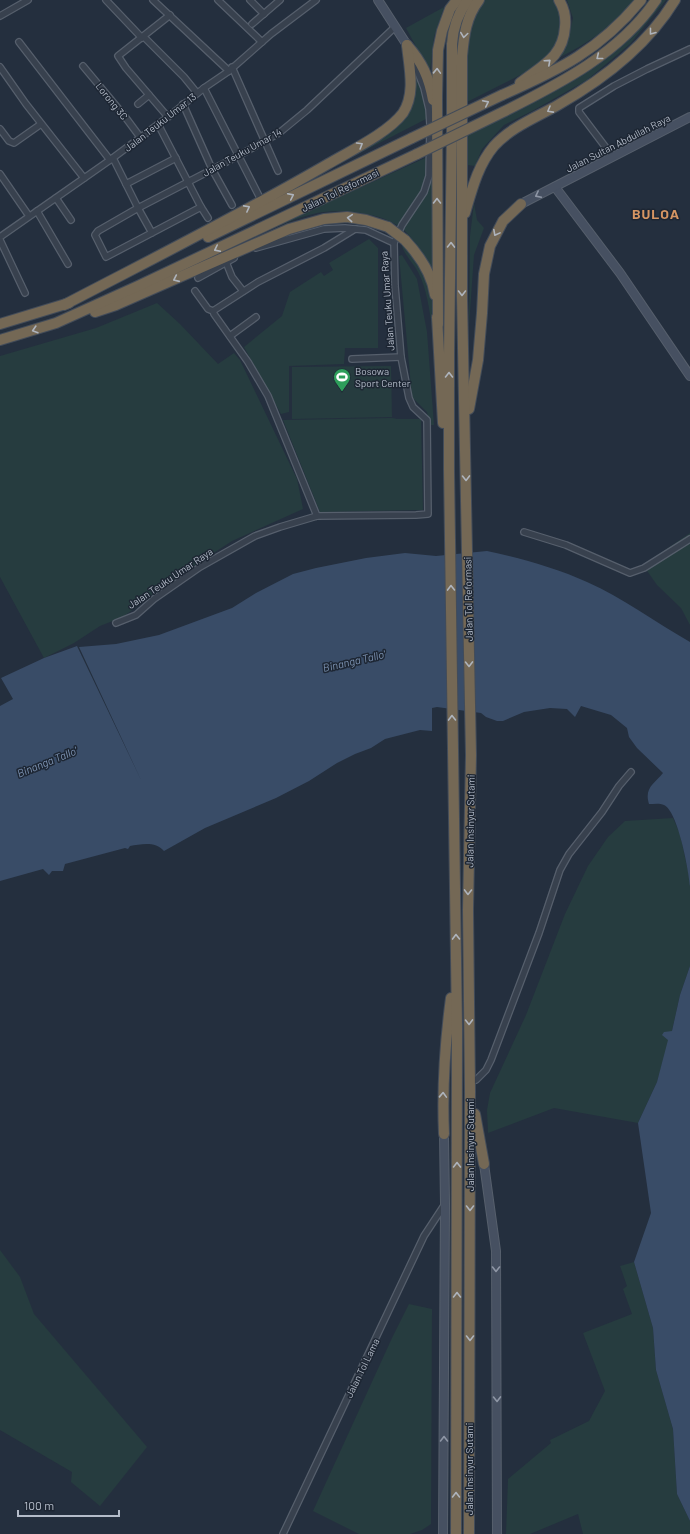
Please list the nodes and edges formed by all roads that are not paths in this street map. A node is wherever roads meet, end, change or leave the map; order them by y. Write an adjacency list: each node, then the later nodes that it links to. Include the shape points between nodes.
1 (28, 0): 18 (street)
2 (106, 0): 21 (street)
3 (153, 0): 17 (street)
4 (218, 0): 23 (street)
5 (250, 0): 16 (street)
6 (280, 0): 16 (street)
7 (316, 0): 23 (street, Jalan Teuku Umar 13)
8 (378, 0): 20 (street, Jalan Teuku Umar Raya)
9 (457, 0): 40 (highway, one-way to 9, via 438,50 450,9)
10 (468, 0): 88 (highway, one-way to 10, via 452,35 457,19)
11 (479, 0): 64 (highway, one-way to 64, via 469,16 462,56)
12 (559, 0): 32 (highway, one-way to 12, via 555,56 563,42 566,22)
13 (642, 0): 32 (highway, Jalan Tol Reformasi, via 628,17 588,51 562,67)
14 (656, 0): 79 (highway, Jalan Tol Reformasi, one-way to 79, bridge, via 634,26 594,62 538,94)
15 (675, 0): 64 (highway, one-way to 64, via 647,38 605,76 510,132 493,147 472,187)
16 (264, 14): 19 (street)
17 (170, 15): 21 (street); 28 (street)
18 (0, 16)
19 (252, 24)
20 (395, 27): 24 (street, Jalan Teuku Umar Raya); 42 (street, Jalan Teuku Umar 14, via 307,110)
21 (143, 38): 30 (street); 31 (street, via 118,56)
22 (19, 42): 46 (street)
23 (262, 42): 28 (street, Jalan Teuku Umar 13)
24 (407, 45): 40 (highway, via 419,59 427,75 433,98); 69 (street, Jalan Teuku Umar Raya, via 424,88 429,109 429,176 424,192 402,225); 76 (highway, one-way to 24, via 304,178 385,130 404,112 410,96 411,77)
25 (690, 49): 45 (street, via 614,86 578,108)
26 (83, 66): 41 (street, Lorong 3C)
27 (0, 67): 37 (street)
28 (230, 69): 29 (street, Jalan Teuku Umar 13); 42 (street)
29 (204, 88): 30 (street, Jalan Teuku Umar 13); 43 (street)
30 (197, 93): 34 (street, Jalan Teuku Umar 13)
31 (149, 95): 33 (street); 35 (street)
32 (504, 95): 76 (highway, Jalan Tol Reformasi, one-way to 32, bridge)
33 (138, 104)
34 (183, 104): 35 (street, Jalan Teuku Umar 13); 47 (street)
35 (168, 117): 38 (street, Jalan Teuku Umar 13)
36 (690, 117): 45 (street, Jalan Sultan Abdullah Raya)
37 (41, 124): 39 (street, via 14,143 9,141); 50 (street)
38 (158, 124): 41 (street, Jalan Teuku Umar 13); 44 (street)
39 (0, 129)
40 (437, 134): 81 (highway, one-way to 40)
41 (140, 137): 46 (street, Jalan Teuku Umar 13)
42 (264, 142): 43 (street, Jalan Teuku Umar 14); 48 (street)
43 (238, 156): 47 (street, Jalan Teuku Umar 14); 54 (street)
44 (176, 158): 51 (street); 52 (street)
45 (612, 158): 53 (street, Jalan Sultan Abdullah Raya)
46 (112, 159): 50 (street, Jalan Teuku Umar 13); 52 (street)
47 (212, 169): 51 (street, Jalan Teuku Umar 14); 57 (street)
48 (278, 171)
49 (0, 174): 61 (street)
50 (84, 178): 55 (street, Jalan Teuku Umar 13)
51 (188, 182): 58 (street); 59 (street, Jalan Teuku Umar 14)
52 (126, 184): 59 (street)
53 (555, 187): 56 (street, Jalan Sultan Abdullah Raya, one-way to 56); 86 (street, via 620,273)
54 (260, 196)
55 (56, 198): 60 (street, Jalan Teuku Umar 13); 63 (street)
56 (521, 204): 87 (highway, one-way to 87, via 503,221 490,246 484,274 478,360 470,401)
57 (232, 205)
58 (201, 207): 62 (street); 66 (street)
59 (138, 208): 66 (street); 66 (street, Jalan Teuku Umar 14, via 95,233 106,258)
60 (37, 211): 61 (street, Jalan Teuku Umar 13); 71 (street)
61 (29, 216): 67 (street, Jalan Teuku Umar 13)
62 (208, 218)
63 (71, 220)
64 (462, 226): 87 (highway, one-way to 87, via 463,392)
65 (355, 229): 69 (street, via 366,230); 70 (street, via 314,231 260,247); 73 (street)
66 (152, 233)
67 (0, 237)
68 (0, 240): 75 (street)
69 (394, 243): 84 (street, Jalan Teuku Umar Raya, via 394,286)
70 (226, 262): 72 (street); 73 (street, via 232,277)
71 (68, 264)
72 (198, 278)
73 (243, 291): 77 (street)
74 (195, 292): 77 (street, via 208,309)
75 (24, 293)
76 (64, 305): 80 (highway, Jalan Tol Reformasi)
77 (213, 311): 82 (street)
78 (256, 317): 82 (street)
79 (56, 323): 81 (highway, one-way to 79, bridge, via 435,292 426,268 416,252 388,227 346,217 324,219 289,229 116,305); 83 (highway, Jalan Tol Reformasi, one-way to 83)
80 (0, 324)
81 (438, 324): 88 (highway, via 444,438)
82 (230, 336): 89 (street, via 268,396)
83 (0, 340)
84 (401, 357): 85 (street); 89 (street, Jalan Teuku Umar Raya, via 411,403 427,420 428,514)
85 (352, 359)
86 (690, 376)
87 (466, 443): 93 (highway, Jalan Tol Reformasi, one-way to 93)
88 (449, 470): 94 (highway, Jalan Tol Reformasi, one-way to 88)
89 (317, 516): 92 (street, Jalan Teuku Umar Raya, via 249,540 200,567 136,615)
90 (524, 532): 91 (street, via 566,545 630,573 644,568)
91 (690, 539)
92 (116, 623)
93 (471, 755): 97 (highway, Jalan Insinyur Sutami, one-way to 97, via 468,910)
94 (453, 758): 96 (highway, Jalan Insinyur Sutami, one-way to 94)
95 (631, 772): 97 (street, via 562,865 493,1056 482,1075)
96 (456, 966): 98 (highway, one-way to 96, via 446,1038); 103 (highway, Jalan Insinyur Sutami, one-way to 96)
97 (470, 1086): 99 (highway); 104 (highway, Jalan Insinyur Sutami, one-way to 104)
98 (444, 1134): 100 (street)
99 (484, 1164): 105 (street, one-way to 105, via 496,1250)
100 (445, 1204): 101 (street, Jalan Tol Lama, via 424,1236); 102 (street, one-way to 100)
101 (283, 1534)
102 (443, 1534)
103 (456, 1534)
104 (469, 1534)
105 (497, 1534)

